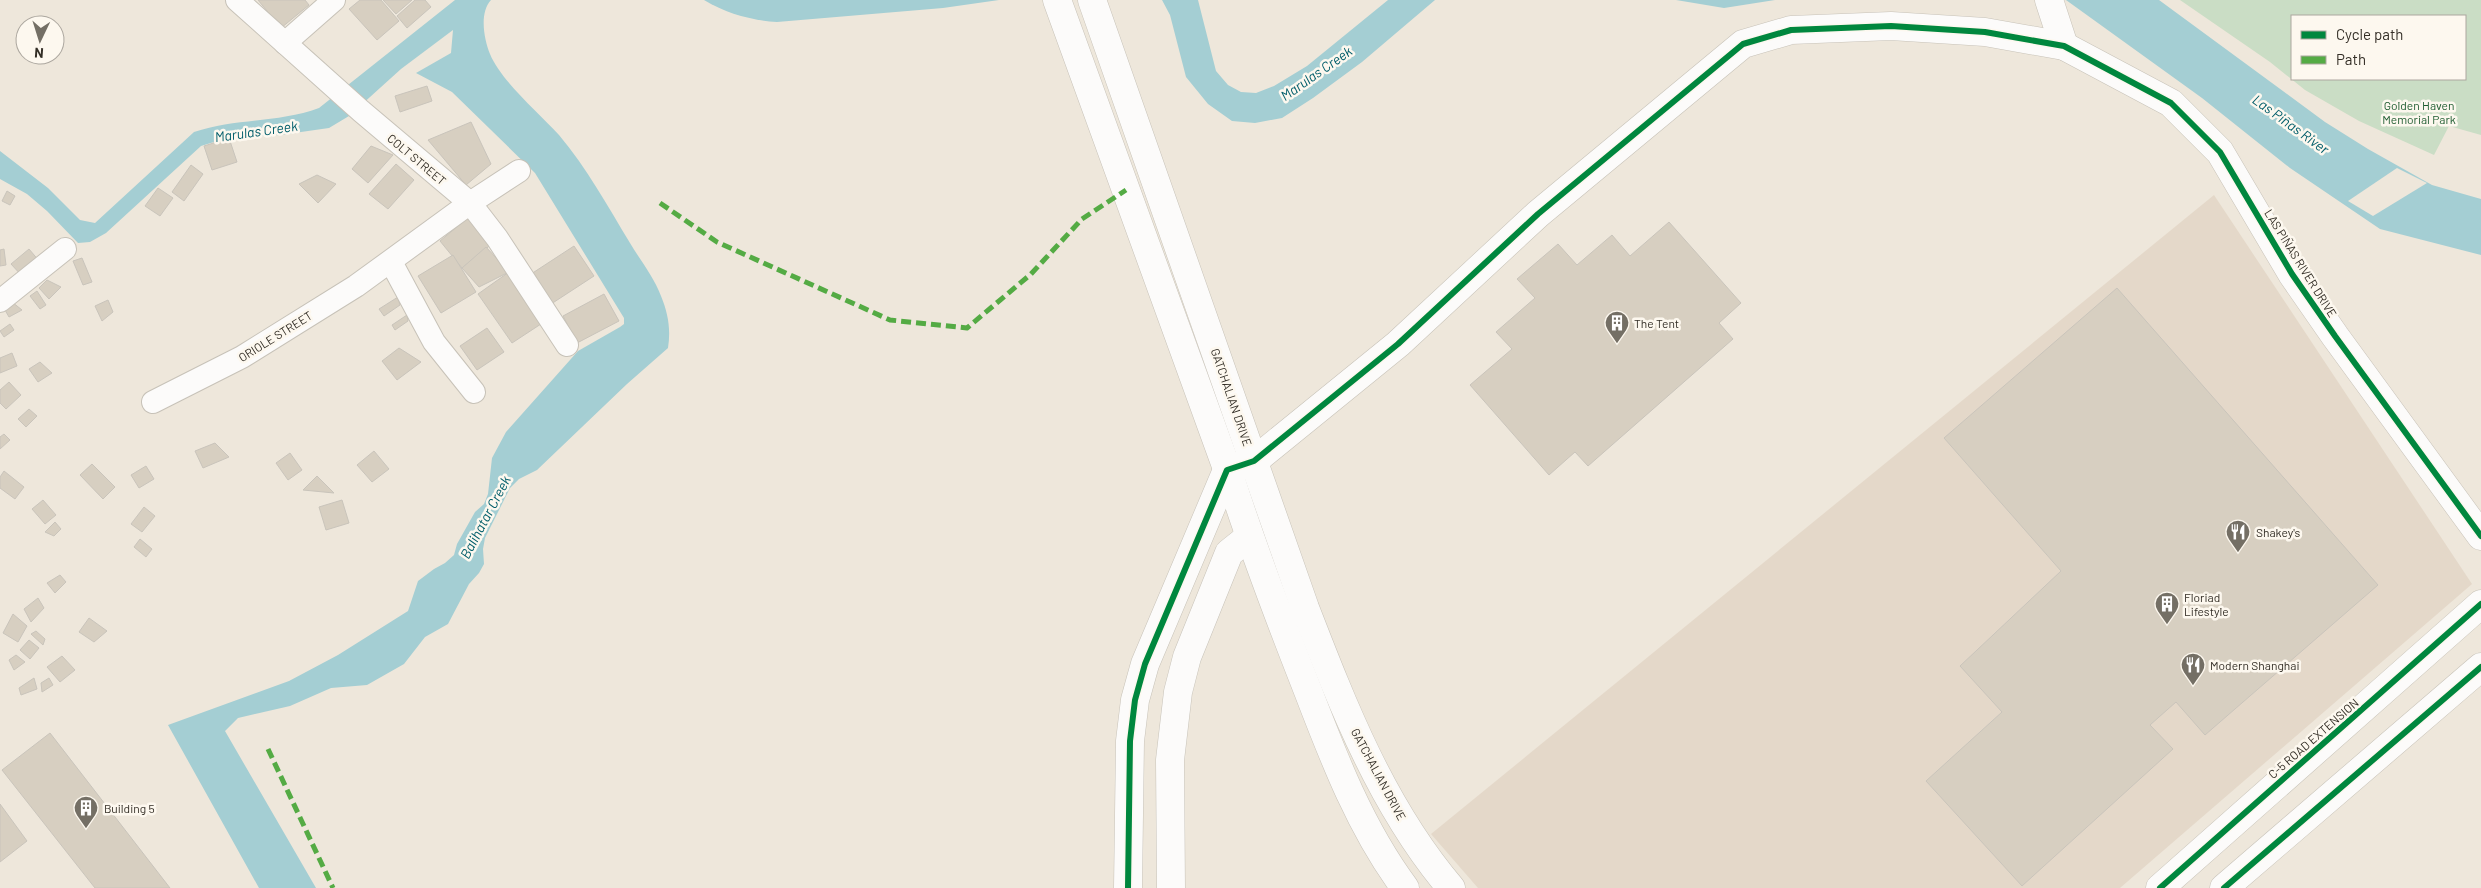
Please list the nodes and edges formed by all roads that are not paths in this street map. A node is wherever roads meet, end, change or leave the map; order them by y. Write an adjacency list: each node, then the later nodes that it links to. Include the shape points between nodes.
1 (237, 0): 6 (street, COLT STREET)
2 (334, 0): 6 (street)
3 (1057, 0): 17 (street)
4 (1092, 0): 16 (street, GATCHALIAN DRIVE)
5 (2049, 0): 7 (street)
6 (285, 43): 9 (street, COLT STREET)
7 (2064, 46): 16 (street, LAS PIÑAS RIVER DRIVE, via 1985,32 1891,26 1791,30 1743,44 1538,214 1398,344); 18 (street, LAS PIÑAS RIVER DRIVE, via 2171,103 2220,152 2292,274)
8 (520, 171): 9 (street, ORIOLE STREET)
9 (470, 203): 11 (street, ORIOLE STREET); 13 (street, COLT STREET, via 497,238)
10 (65, 249): 12 (street)
11 (391, 262): 14 (street, via 434,342); 15 (street, ORIOLE STREET, via 242,357)
12 (0, 301)
13 (567, 345)
14 (474, 392)
15 (153, 402)
16 (1254, 461): 17 (street); 25 (street, GATCHALIAN DRIVE, via 1342,704 1416,842)
17 (1227, 470): 19 (street); 22 (street, via 1145,664 1135,700 1130,741)
18 (2481, 536)
19 (1249, 537): 23 (street, via 1229,553 1187,657 1178,692 1170,760); 24 (street, via 1352,799)
20 (2481, 604): 26 (street, C-5 ROAD EXTENSION)
21 (2481, 667): 27 (street)
22 (1128, 888)
23 (1171, 888)
24 (1405, 888)
25 (1451, 888)
26 (2160, 888)
27 (2224, 888)

